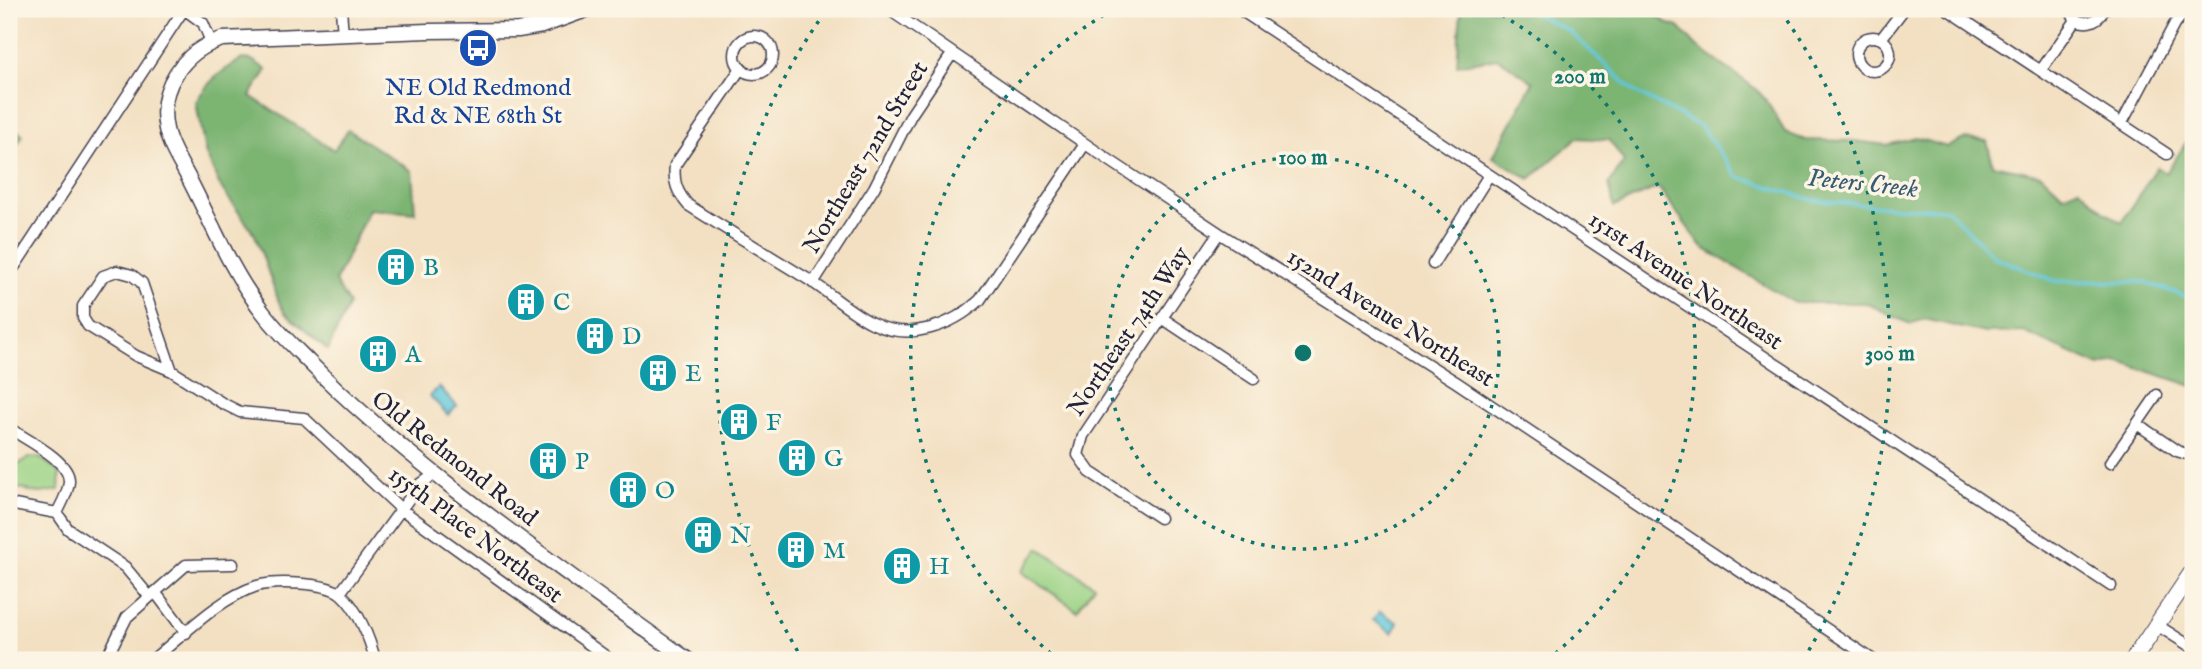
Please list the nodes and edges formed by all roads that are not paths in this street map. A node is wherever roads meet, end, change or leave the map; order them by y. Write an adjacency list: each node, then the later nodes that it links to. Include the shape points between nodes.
1 (184, 9): 14 (street, via 203,23); 24 (street)
2 (341, 9): 12 (street)
3 (589, 9): 12 (main road, Old Redmond Road, via 518,30)
4 (888, 9): 15 (street, 152nd Avenue Northeast)
5 (1238, 9): 21 (street, 151st Avenue Northeast)
6 (1904, 9): 13 (street)
7 (1947, 9): 17 (street)
8 (2068, 9): 11 (street)
9 (2104, 9): 11 (street, via 2094,21)
10 (2192, 9): 18 (street, via 2174,25)
11 (2076, 20): 17 (street)
12 (343, 36): 14 (main road, Old Redmond Road, via 234,37)
13 (1881, 39)
14 (211, 42): 34 (main road, Old Redmond Road, via 186,59 168,91 166,130 177,156 263,313 353,406)
15 (952, 54): 19 (street, 152nd Avenue Northeast); 25 (street, Northeast 72nd Street)
16 (741, 68): 25 (street, via 675,165 678,193 688,205)
17 (2041, 70): 18 (street)
18 (2122, 123): 20 (street)
19 (1085, 145): 22 (street, 152nd Avenue Northeast); 25 (street, via 967,313 929,329 876,326)
20 (2167, 154)
21 (1489, 175): 23 (street); 41 (street, 151st Avenue Northeast)
22 (1219, 233): 26 (street, Northeast 74th Way); 52 (street, 152nd Avenue Northeast, via 1456,383)
23 (1433, 264)
24 (9, 275)
25 (813, 283)
26 (1162, 318): 28 (street); 38 (street, Northeast 74th Way, via 1083,436 1078,455 1090,472)
27 (172, 371): 27 (street, 155th Place Northeast, via 136,356 88,326 83,306 103,276 117,271 142,283); 36 (street, 155th Place Northeast, via 240,412 304,418)
28 (1254, 379)
29 (2157, 395): 30 (street)
30 (2137, 424): 32 (street, via 2177,451); 33 (street)
31 (9, 431): 37 (street, via 66,469 70,479 67,494)
32 (2193, 456)
33 (2109, 463)
34 (435, 474): 36 (street, via 419,485); 51 (main road, Old Redmond Road)
35 (9, 505): 37 (street)
36 (401, 509): 42 (street); 50 (street, 155th Place Northeast)
37 (57, 513): 43 (street, via 68,529 125,567)
38 (1160, 518)
39 (233, 564): 43 (street, via 186,565)
40 (2193, 571): 44 (main road)
41 (2111, 586)
42 (340, 593): 45 (street, via 308,584 279,582 256,587 222,605); 49 (street, via 363,624)
43 (152, 594): 45 (street); 47 (street, via 127,617)
44 (2157, 625): 46 (street); 53 (main road)
45 (186, 633): 48 (street)
46 (2193, 648)
47 (107, 657)
48 (152, 660)
49 (374, 660)
50 (611, 660)
51 (688, 660)
52 (1873, 660)
53 (2133, 660)

